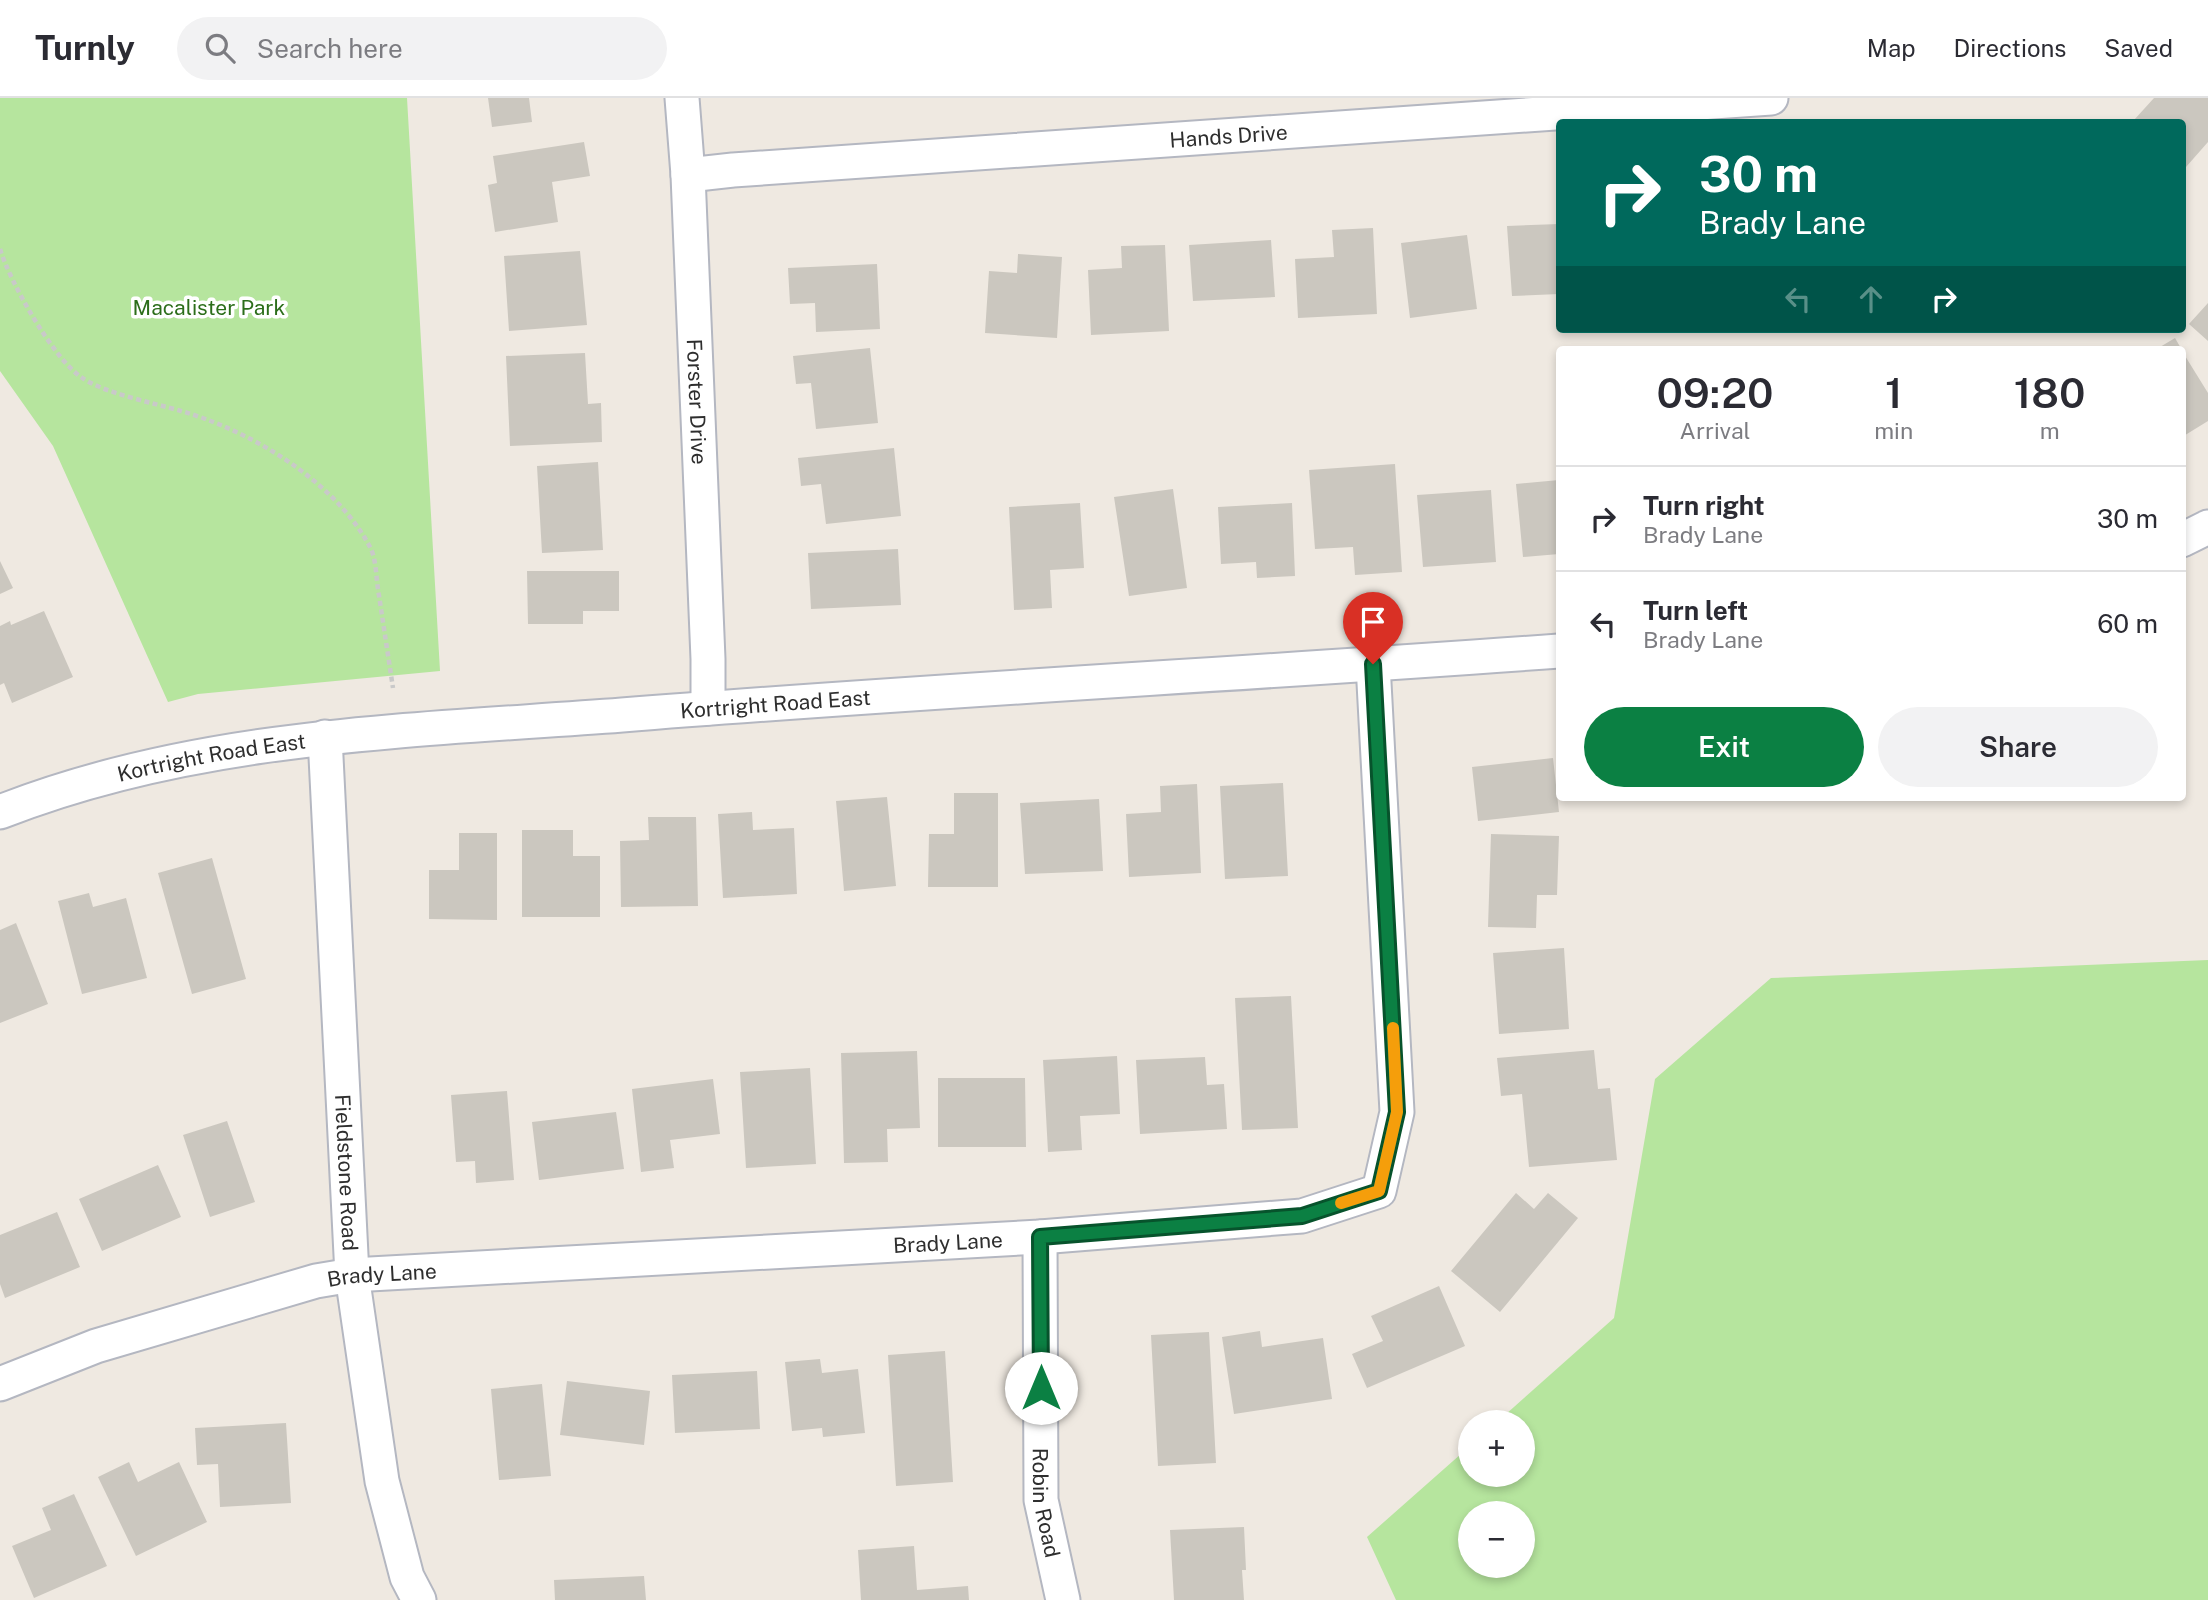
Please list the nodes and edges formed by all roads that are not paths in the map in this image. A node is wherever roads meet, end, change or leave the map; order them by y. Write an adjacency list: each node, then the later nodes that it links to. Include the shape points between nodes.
1 (682, 98): 3 (street, Forster Drive)
2 (1771, 98): 3 (street, Hands Drive)
3 (688, 175): 8 (street, Forster Drive)
4 (2208, 527): 5 (street)
5 (2186, 538)
6 (1556, 651): 7 (street, Kortright Road East)
7 (1373, 664): 8 (street, Kortright Road East); 11 (street, Brady Lane, via 1397,1112 1379,1191 1302,1216)
8 (708, 708): 9 (street, Kortright Road East)
9 (325, 737): 10 (street, Kortright Road East, via 131,771); 12 (street, Fieldstone Road)
10 (0, 812)
11 (1040, 1237): 12 (street, Brady Lane); 15 (street, Robin Road, via 1041,1500)
12 (352, 1275): 13 (street, Brady Lane, via 316,1281 96,1346); 14 (street, Fieldstone Road, via 382,1481 407,1577)
13 (0, 1384)
14 (419, 1600)
15 (1063, 1600)

